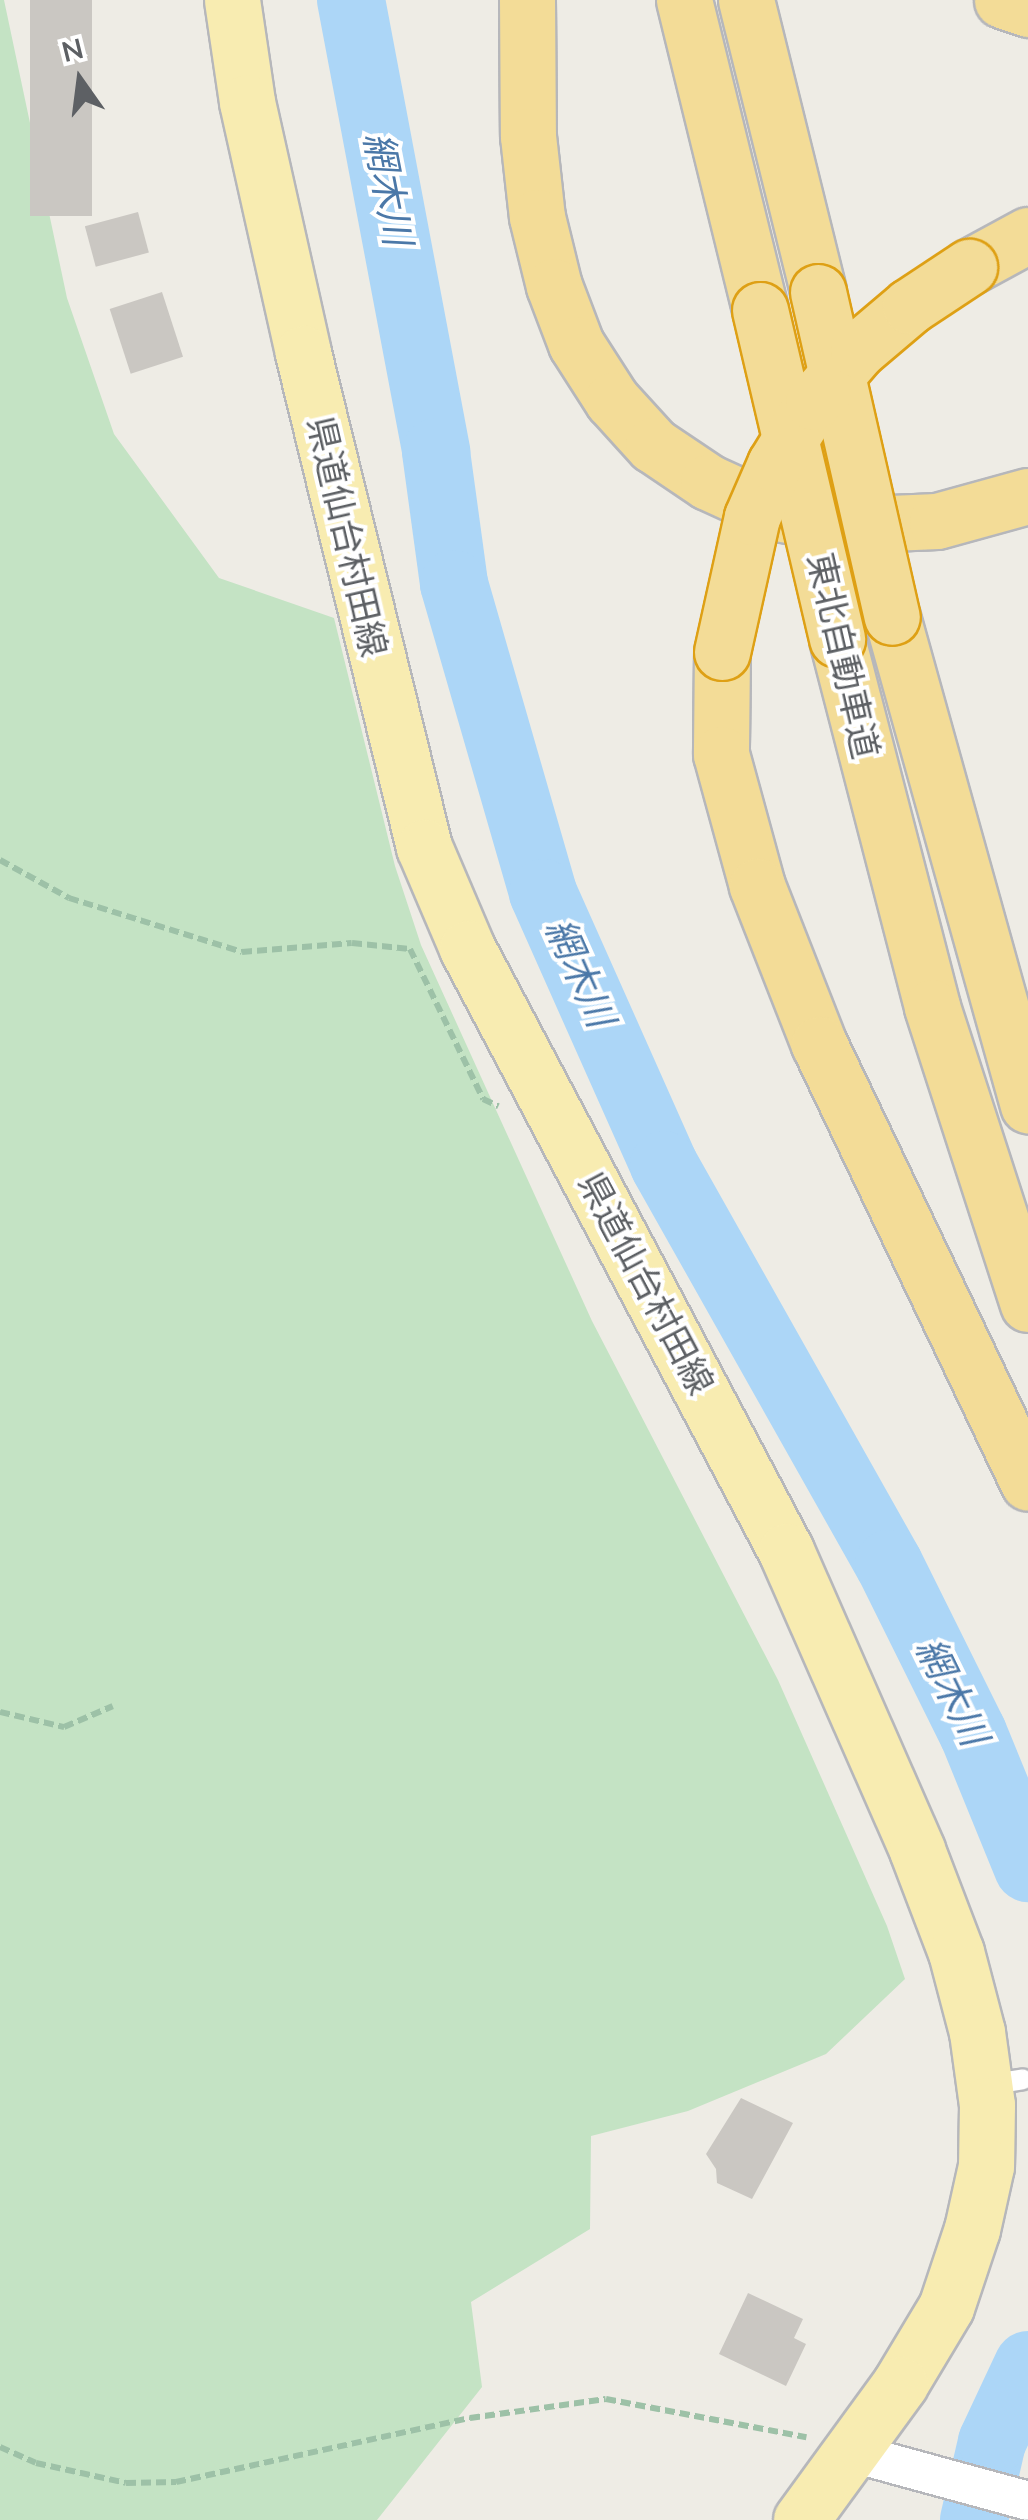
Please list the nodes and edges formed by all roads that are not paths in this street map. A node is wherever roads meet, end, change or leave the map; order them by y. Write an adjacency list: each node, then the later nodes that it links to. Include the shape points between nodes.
1 (232, 0): 12 (main road, 県道仙台村田線, via 303,353 424,847 484,981 786,1551 868,1734 956,1952 977,2032 1004,2082 972,2229 946,2307)
2 (527, 0): 8 (highway, via 528,136 554,286 585,358 653,445 708,482 776,513 844,525 937,521)
3 (684, 0): 10 (highway, 東北自動車道, bridge, via 932,1007)
4 (746, 0): 9 (highway, 東北自動車道, bridge, via 892,617)
5 (1002, 0): 6 (highway)
6 (1028, 9)
7 (1028, 235): 11 (highway, bridge, via 910,306 858,350 813,402 775,464 752,517 722,652 721,754 756,886 819,1044)
8 (1028, 496)
9 (1028, 1106)
10 (1028, 1304)
11 (1028, 1483)
12 (853, 2453): 13 (street); 14 (main road, 県道仙台村田線)
13 (1028, 2501)
14 (802, 2520)

